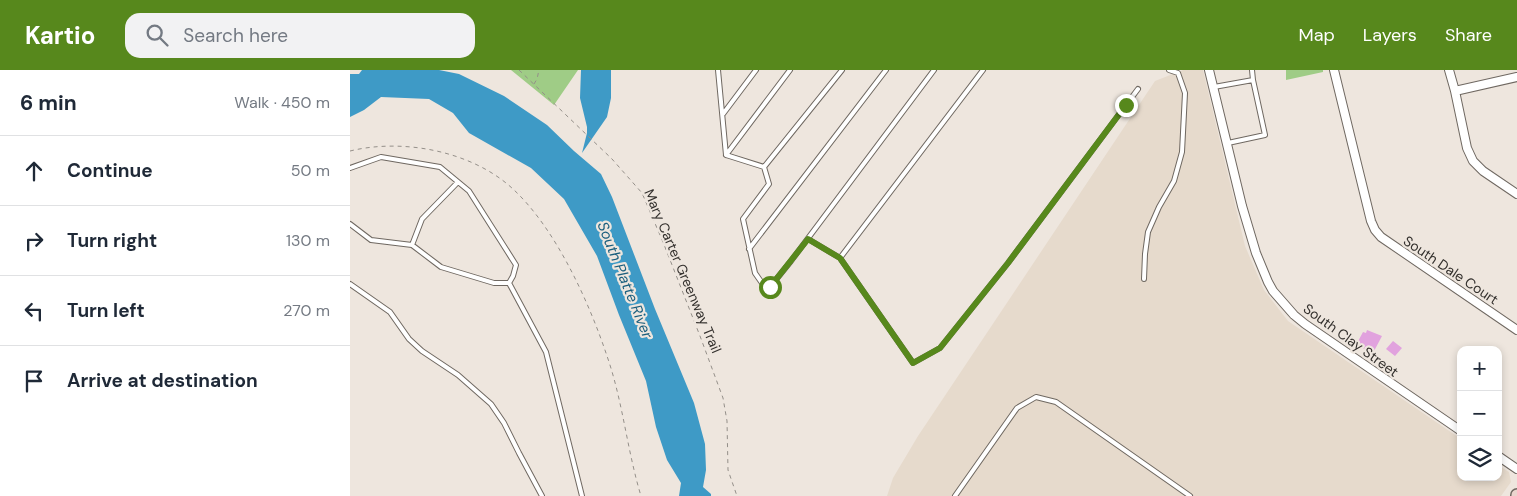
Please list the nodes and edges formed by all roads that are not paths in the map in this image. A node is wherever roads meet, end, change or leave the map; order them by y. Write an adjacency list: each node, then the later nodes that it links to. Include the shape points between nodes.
1 (718, 70): 18 (lane)
2 (756, 70): 18 (lane)
3 (790, 70): 20 (lane)
4 (842, 70): 21 (lane)
5 (886, 70): 28 (lane)
6 (934, 70): 26 (lane)
7 (983, 70): 29 (lane)
8 (1169, 70): 30 (lane, via 1178,74 1185,92 1182,152 1174,181 1148,232)
9 (1209, 70): 15 (street, South Clay Street)
10 (1252, 70): 14 (lane)
11 (1334, 70): 33 (street, South Dale Court, via 1372,221 1381,237)
12 (1448, 70): 17 (street)
13 (1517, 77): 17 (street)
14 (1253, 80): 15 (lane); 19 (lane, via 1265,135)
15 (1214, 87): 19 (street, South Clay Street)
16 (1138, 89): 29 (lane, via 940,348 913,363)
17 (1455, 91): 24 (street, via 1467,148 1473,161 1483,172)
18 (722, 115): 20 (lane)
19 (1228, 143): 34 (street, South Clay Street, via 1256,253 1268,282 1283,303 1300,321)
20 (726, 155): 21 (lane)
21 (764, 167): 28 (lane, via 769,184 743,219)
22 (350, 168): 23 (lane, via 381,157 440,167)
23 (458, 182): 27 (lane, via 422,219); 31 (lane, via 469,191 516,265)
24 (1517, 194)
25 (350, 224): 27 (lane, via 371,240)
26 (808, 239): 28 (lane, via 770,287 762,283 755,273); 29 (lane)
27 (412, 245): 31 (lane, via 441,267 494,283)
28 (749, 249)
29 (840, 258)
30 (1144, 279)
31 (509, 283): 38 (lane, via 546,352)
32 (350, 284): 37 (lane, via 390,312 422,351 458,375 491,404 504,422)
33 (1517, 330)
34 (1457, 428)
35 (1502, 459): 36 (street)
36 (1517, 469)
37 (542, 496)
38 (582, 496)
39 (955, 496): 40 (lane, via 1017,408 1036,398 1056,402)
40 (1190, 496)

